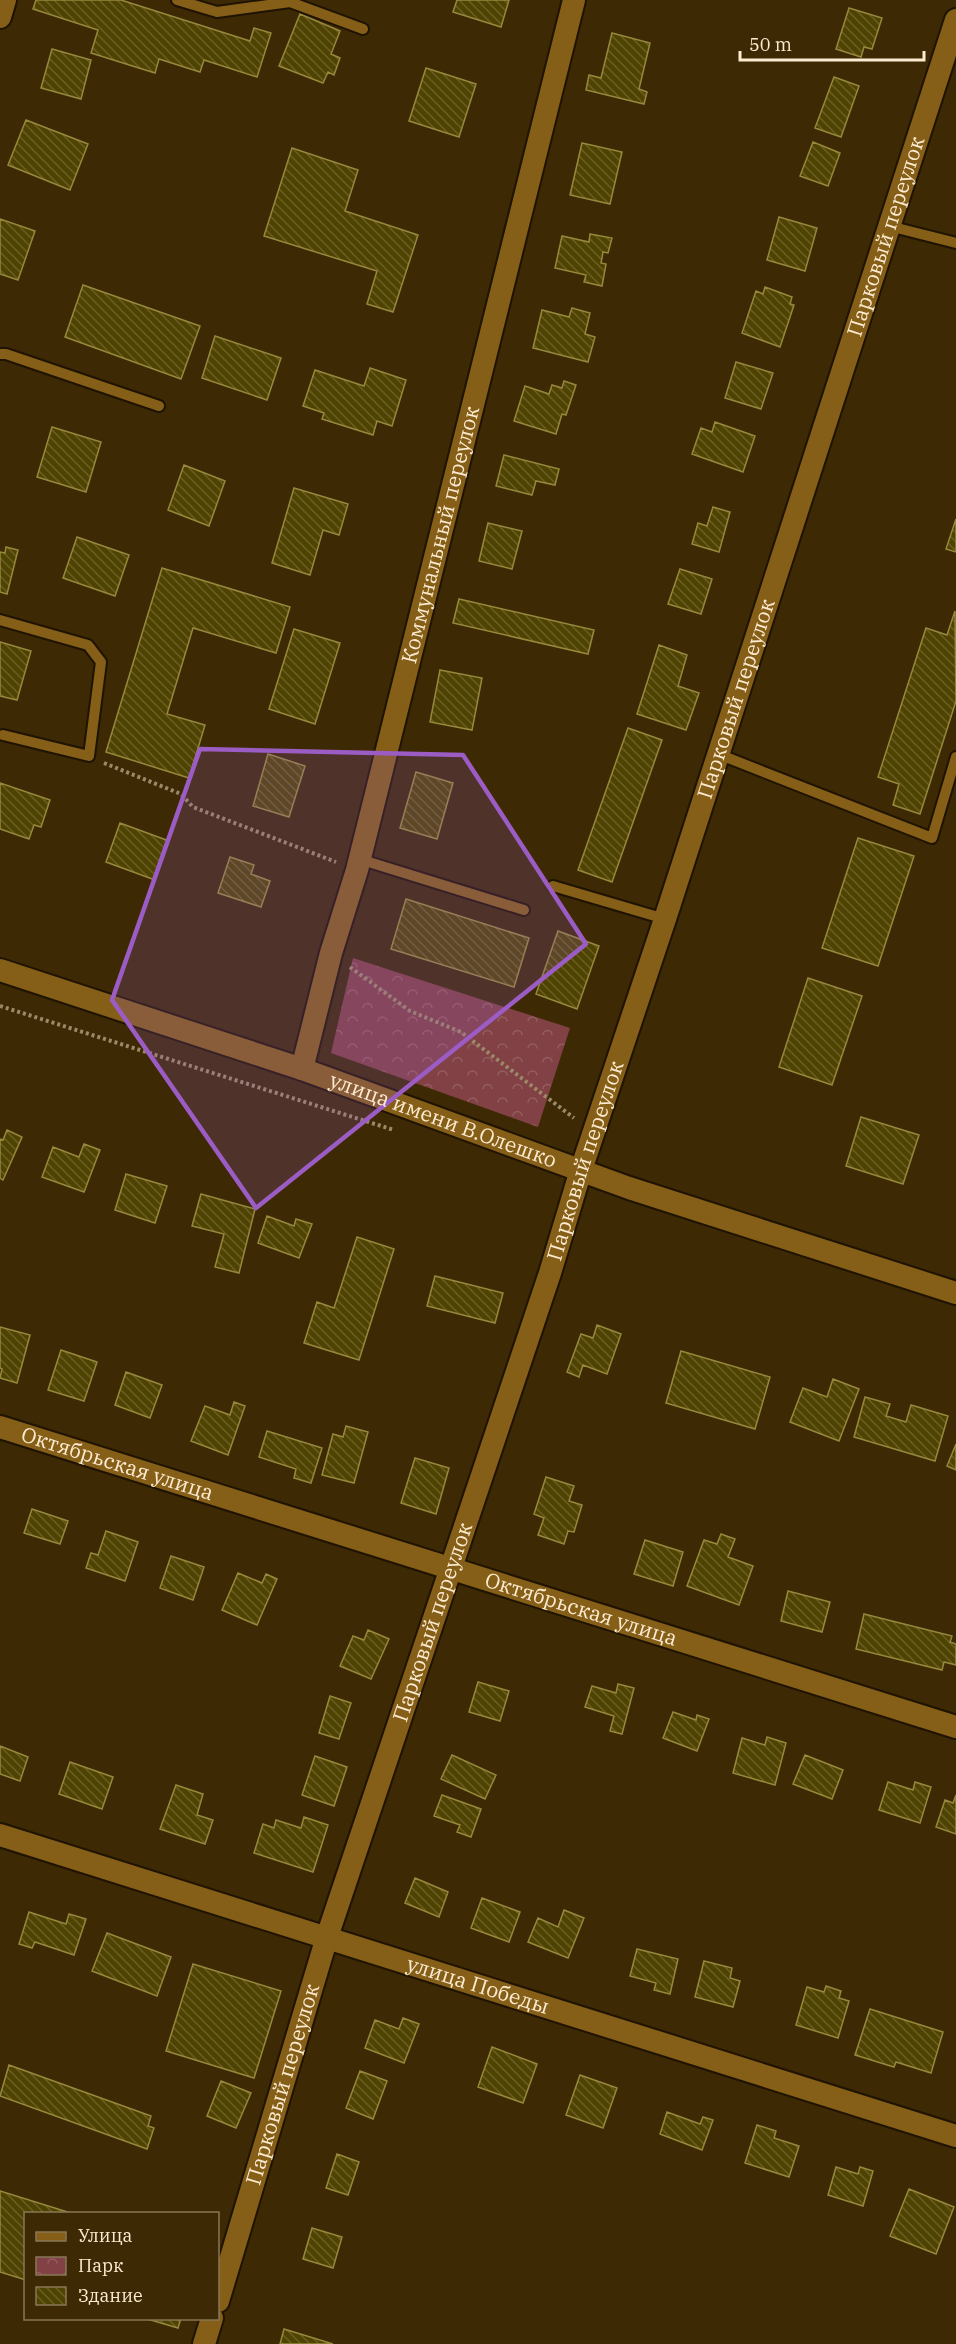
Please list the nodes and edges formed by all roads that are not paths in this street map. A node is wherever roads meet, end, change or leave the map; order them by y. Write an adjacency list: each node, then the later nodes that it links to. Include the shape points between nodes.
1 (5, 0): 4 (street)
2 (177, 0): 6 (lane, via 217,12 290,2)
3 (574, 0): 15 (street, Коммунальный переулок)
4 (0, 17)
5 (956, 20): 7 (street, Парковый переулок)
6 (363, 30)
7 (889, 226): 8 (lane); 13 (street, Парковый переулок)
8 (956, 243)
9 (0, 354): 10 (lane)
10 (159, 406)
11 (0, 620): 12 (lane, via 88,645 101,662 89,756)
12 (3, 735)
13 (718, 754): 14 (lane, via 932,838); 18 (street, Парковый переулок)
14 (956, 757)
15 (358, 864): 17 (lane); 20 (street, Коммунальный переулок)
16 (553, 886): 18 (lane)
17 (524, 910)
18 (665, 919): 21 (street, Парковый переулок)
19 (0, 970): 20 (street, улица имени В.Олешко)
20 (302, 1069): 21 (street, улица имени В.Олешко)
21 (581, 1170): 22 (street, улица имени В.Олешко); 24 (street, Парковый переулок, via 550,1274)
22 (956, 1293)
23 (0, 1427): 24 (street, Октябрьская улица)
24 (450, 1568): 25 (street, Октябрьская улица); 27 (street, Парковый переулок)
25 (956, 1727)
26 (0, 1835): 27 (street, улица Победы)
27 (327, 1937): 28 (street, улица Победы); 29 (street, Парковый переулок)
28 (956, 2136)
29 (219, 2298)
30 (212, 2320): 31 (street)
31 (204, 2344)

